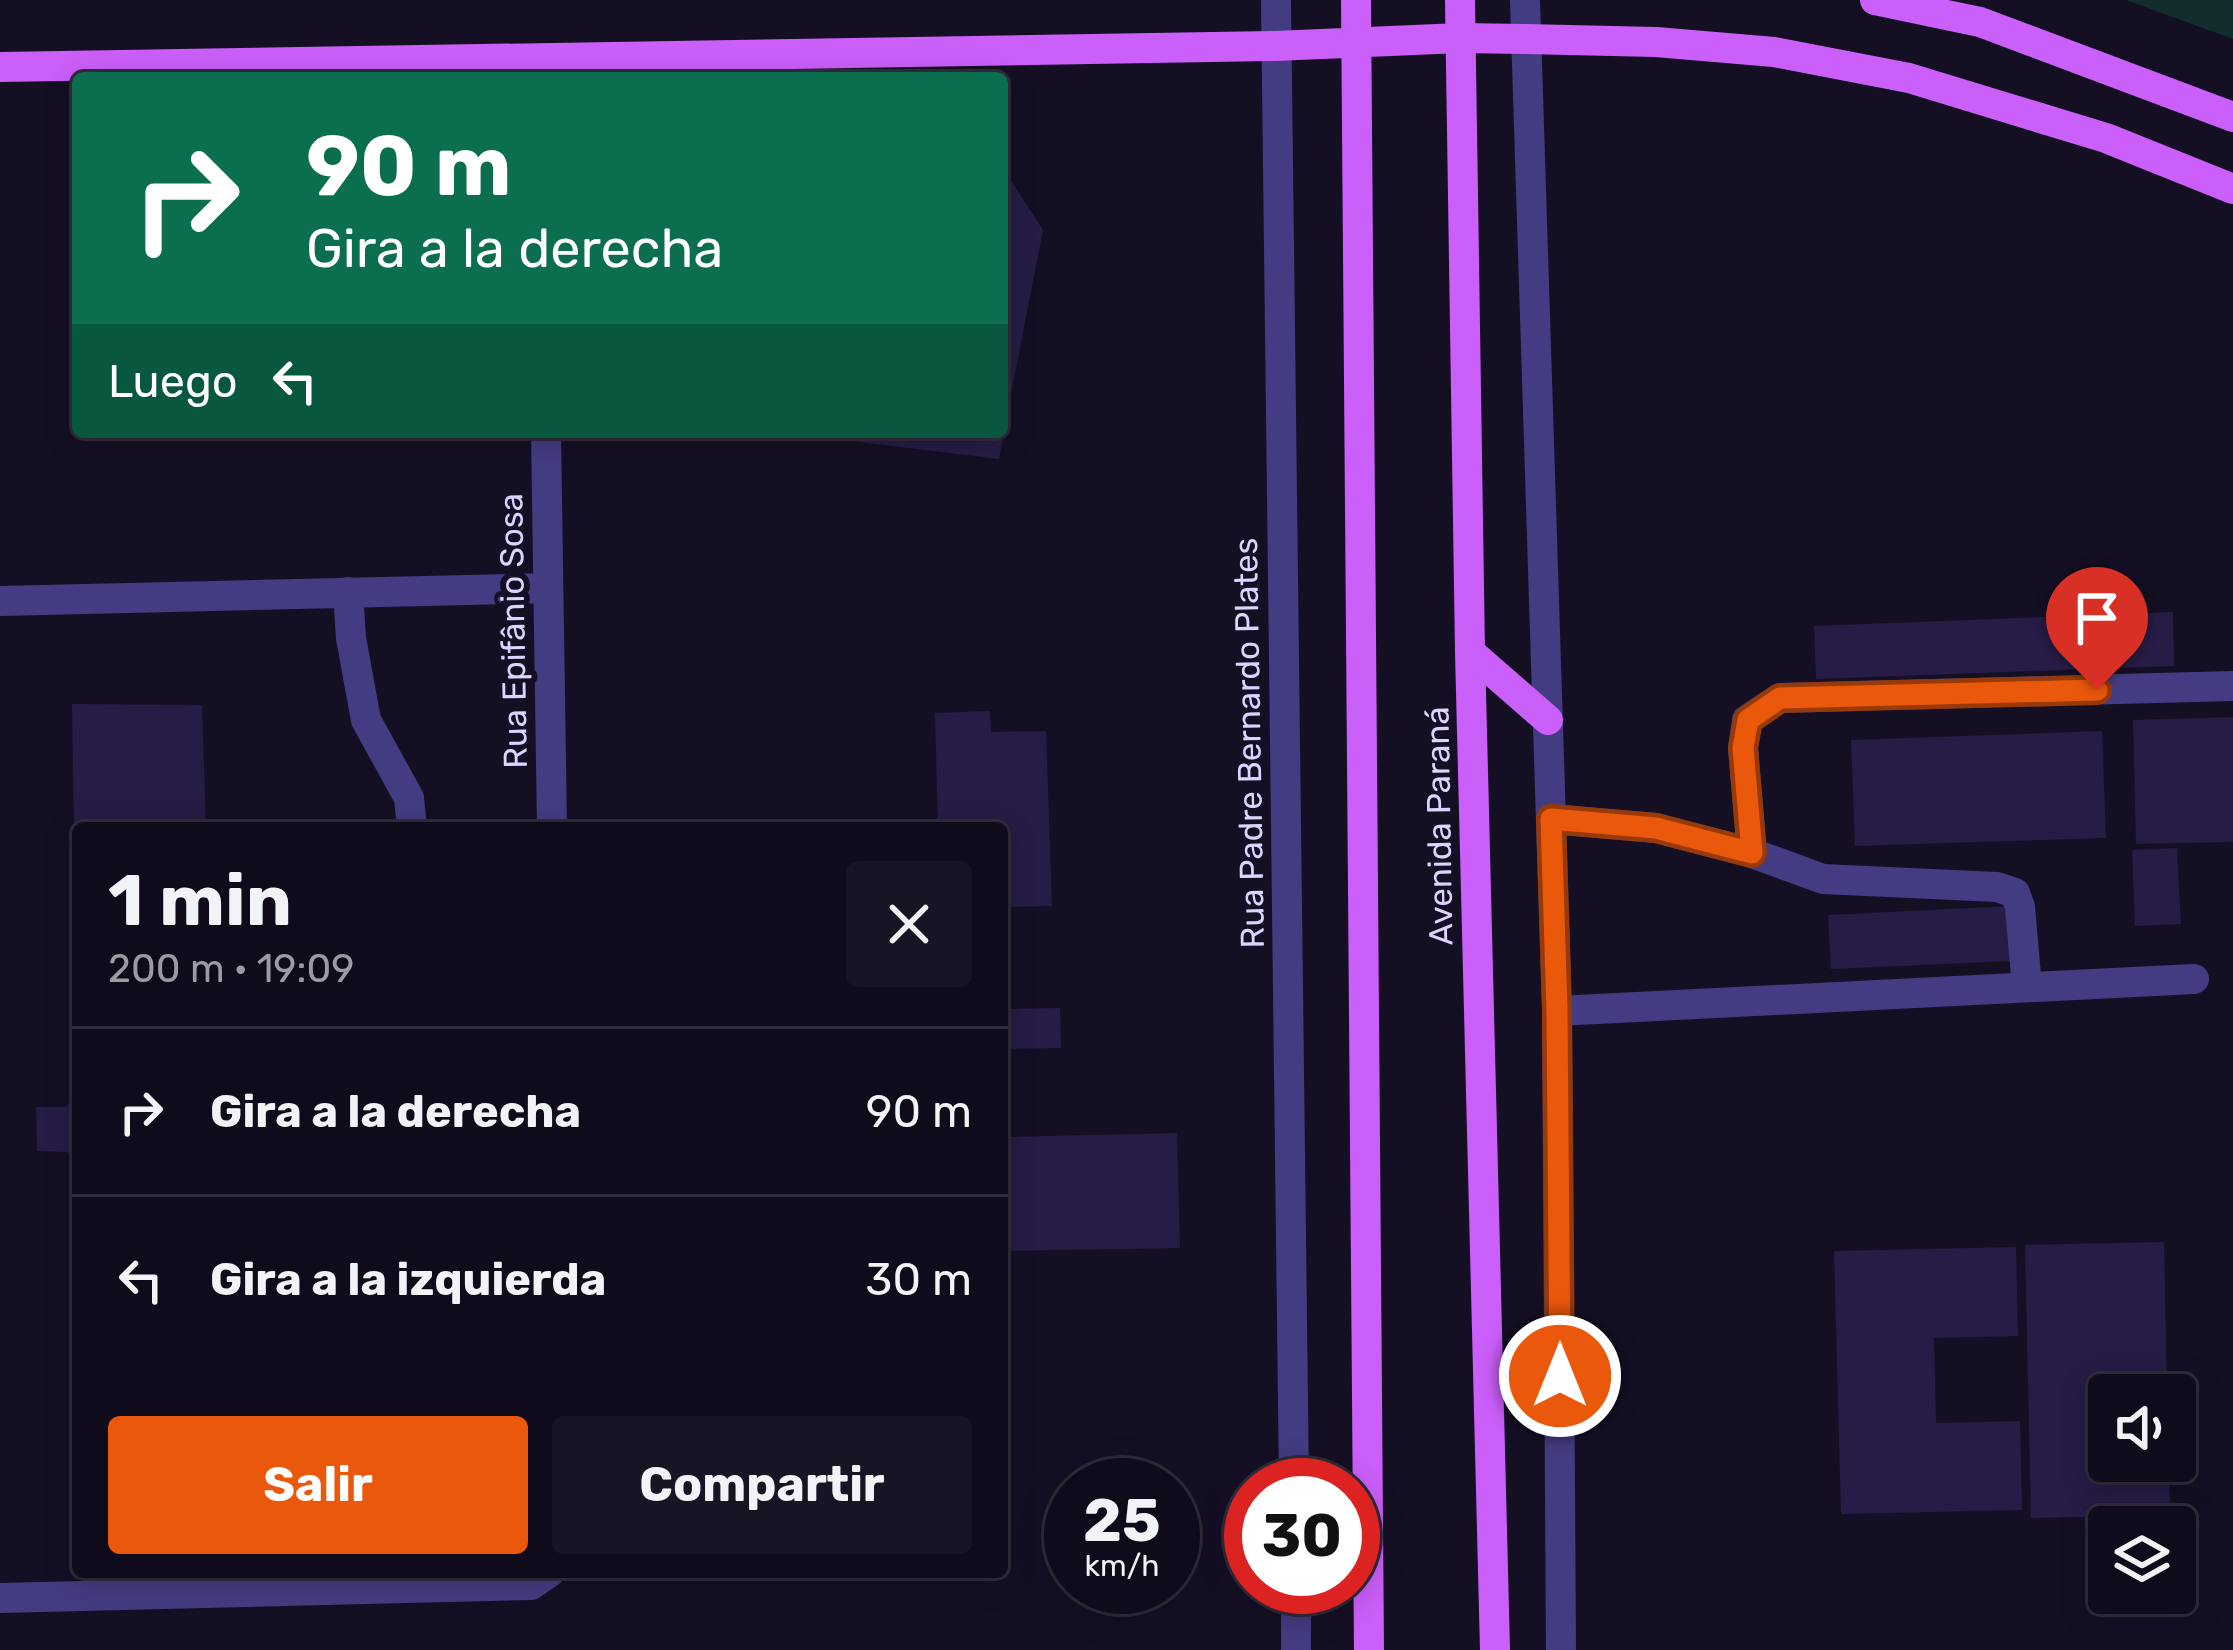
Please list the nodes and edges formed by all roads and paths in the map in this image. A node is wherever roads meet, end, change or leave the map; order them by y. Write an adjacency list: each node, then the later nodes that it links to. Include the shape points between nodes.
1 (1276, 0): 9 (street, Rua Padre Bernardo Plates)
2 (1356, 0): 8 (main road)
3 (1460, 0): 6 (main road, Avenida Paraná)
4 (1526, 0): 7 (street)
5 (1875, 0): 12 (main road, via 1979,22)
6 (1460, 38): 7 (main road); 8 (main road); 18 (main road, Avenida Paraná)
7 (1525, 39): 13 (main road, via 1774,52 1909,78 2106,138); 20 (street)
8 (1357, 41): 9 (main road); 34 (main road)
9 (1275, 46): 11 (main road); 28 (street, Rua Padre Bernardo Plates)
10 (0, 67): 11 (main road)
11 (541, 68)
12 (2233, 117)
13 (2233, 190)
14 (546, 438): 15 (street, Rua Epifânio Sosa)
15 (548, 588): 16 (street); 23 (street, Rua Epifânio Sosa)
16 (348, 592): 17 (street); 22 (street, via 366,720 410,797)
17 (0, 601)
18 (1470, 652): 20 (main road); 35 (main road, Avenida Paraná)
19 (2233, 686): 24 (street, via 1780,698 1748,720)
20 (1548, 720): 21 (street)
21 (1551, 819): 24 (street, via 1656,828); 27 (street)
22 (412, 822)
23 (553, 822)
24 (1752, 853): 26 (street, via 1823,879 2014,893)
25 (2194, 980): 26 (street)
26 (2027, 987): 27 (street)
27 (1557, 1011): 36 (street)
28 (1294, 1458)
29 (542, 1578): 30 (street, via 531,1586)
30 (235, 1582): 31 (street)
31 (0, 1598)
32 (1295, 1614): 33 (street)
33 (1296, 1650)
34 (1369, 1650)
35 (1495, 1650)
36 (1562, 1650)

